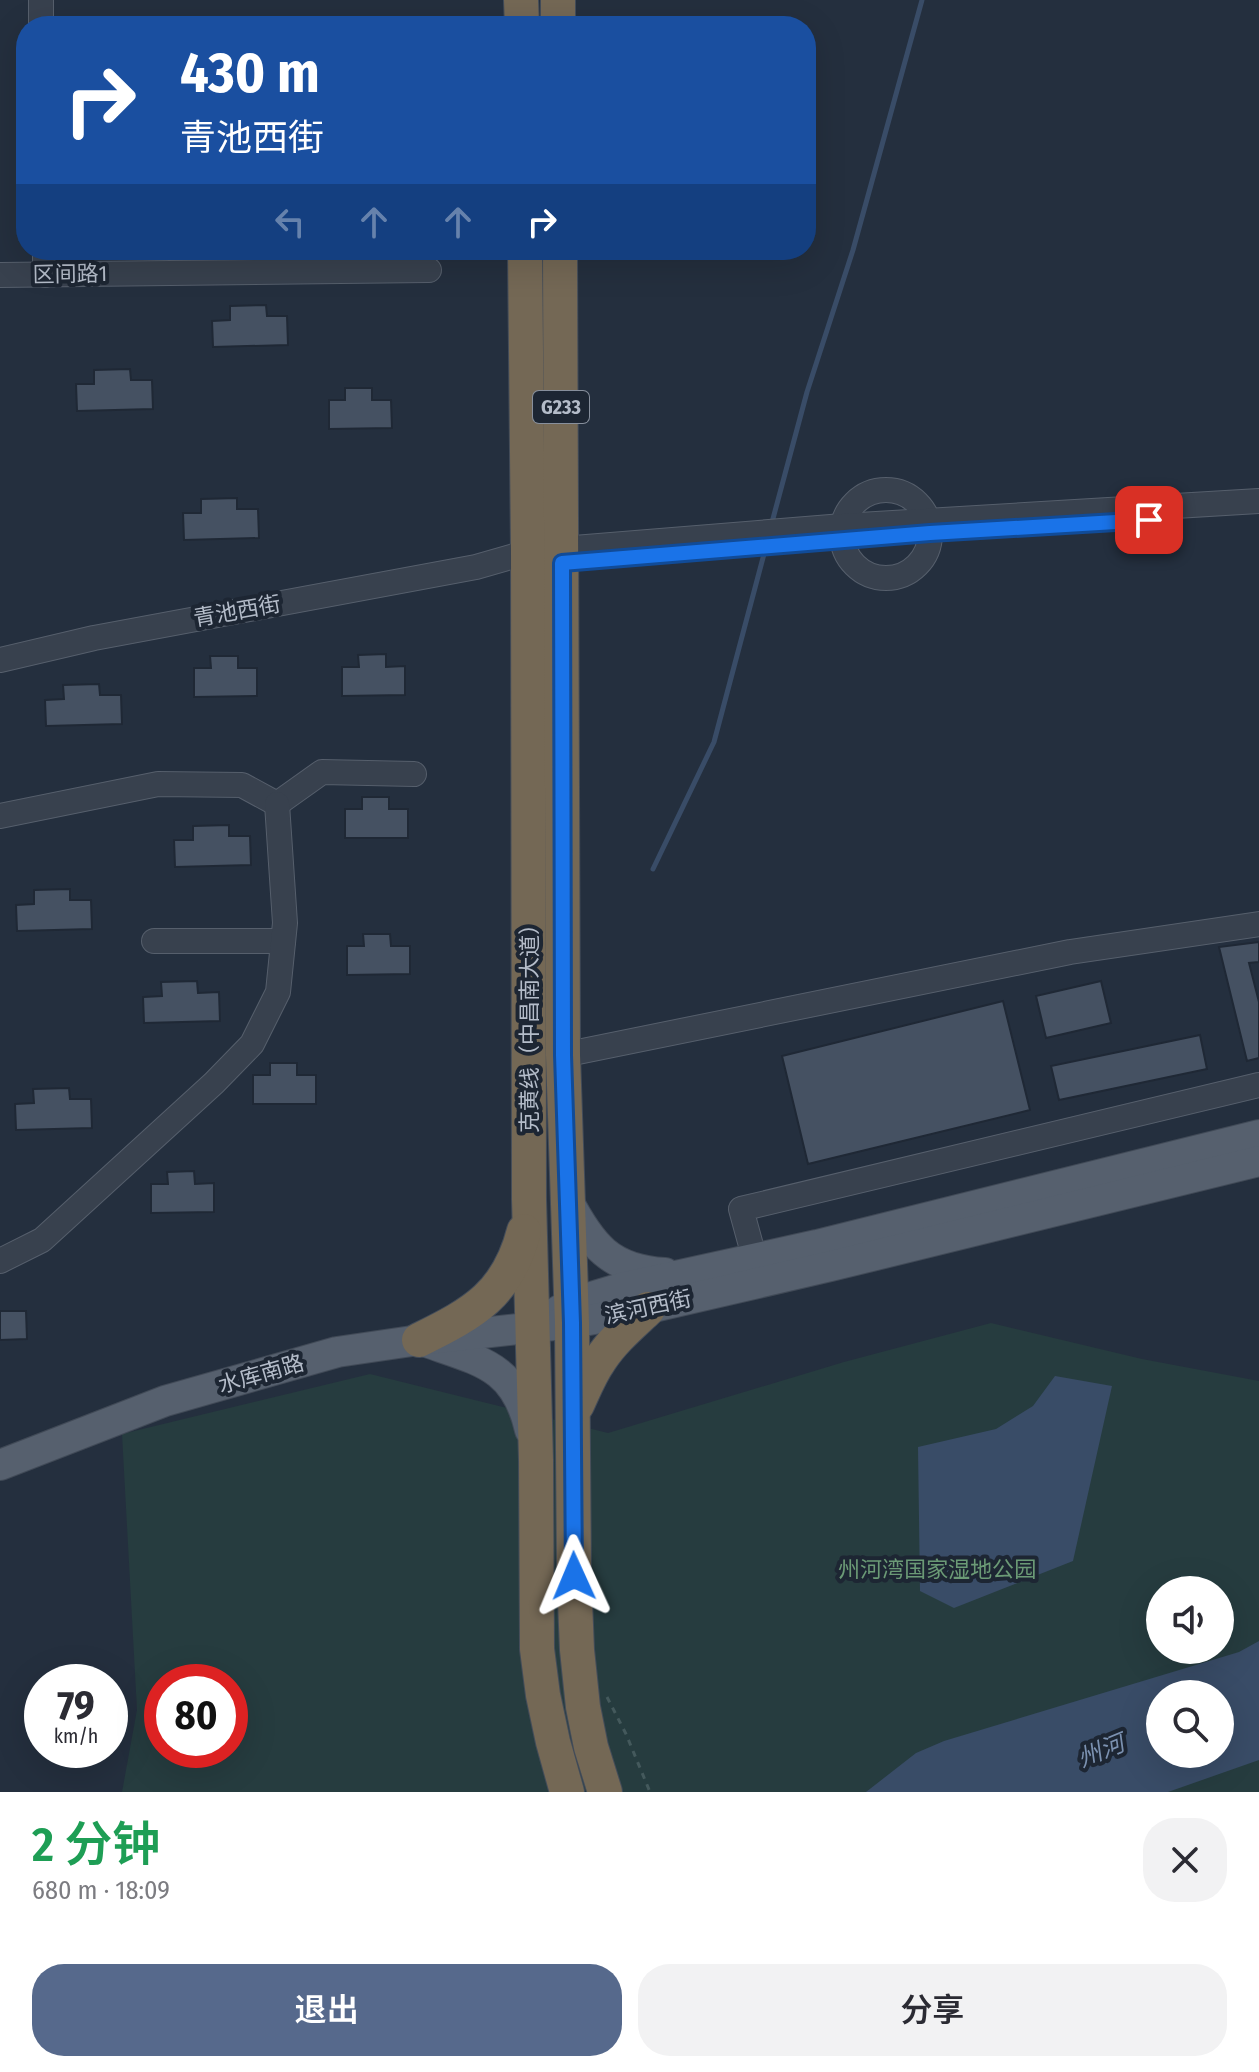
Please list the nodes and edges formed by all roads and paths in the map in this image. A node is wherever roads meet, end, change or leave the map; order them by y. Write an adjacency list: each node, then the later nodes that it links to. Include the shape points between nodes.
1 (45, 260): 6 (street)
2 (526, 260): 11 (highway, 克黄线（中昌南大道） / G233)
3 (560, 260): 11 (highway, 克黄线（中昌南大道） / G233)
4 (429, 270): 6 (street, 区间路1)
5 (0, 275): 6 (street, 区间路1)
6 (45, 275)
7 (1259, 501): 9 (street, 青池西街)
8 (1259, 513): 9 (street, 青池西街)
9 (929, 527): 10 (street, 青池西街); 10 (street, via 916,501 903,493 874,491 850,508); 10 (street, via 930,541 917,566 891,578 877,577 852,562)
10 (843, 533): 11 (street, 青池西街)
11 (545, 558): 12 (street, 青池西街, via 94,638); 19 (highway, 克黄线（中昌南大道） / G233); 23 (highway, 克黄线（中昌南大道） / G233)
12 (0, 660)
13 (414, 774): 14 (street, via 322,772)
14 (277, 804): 15 (street, via 242,785 158,784); 18 (street)
15 (0, 816)
16 (1259, 924): 19 (street, via 1070,952)
17 (154, 941): 18 (street)
18 (283, 941): 26 (street, via 278,992 252,1044 42,1240)
19 (563, 1055): 24 (highway, 克黄线（中昌南大道） / G233)
20 (1259, 1085): 25 (street, via 741,1209)
21 (1259, 1135): 25 (main road, 滨河西街)
22 (1259, 1161): 28 (main road, 滨河西街)
23 (529, 1199): 30 (highway, 克黄线（中昌南大道） / G233); 31 (highway, via 516,1255 493,1293 465,1317)
24 (567, 1199): 27 (main road, via 589,1236 617,1262 650,1272); 29 (highway, 克黄线（中昌南大道） / G233)
25 (755, 1260): 27 (main road, 滨河西街)
26 (0, 1261)
27 (687, 1274): 29 (main road, 滨河西街, via 621,1288)
28 (648, 1309): 29 (main road, 滨河西街); 32 (highway, via 601,1358)
29 (572, 1313): 30 (main road, 滨河西街); 32 (highway, 克黄线（中昌南大道） / G233)
30 (533, 1326): 31 (main road, 水库南路); 33 (highway, 克黄线（中昌南大道） / G233)
31 (419, 1340): 33 (main road, via 474,1358 506,1379 525,1408); 34 (main road, 水库南路, via 337,1352 165,1401)
32 (572, 1417): 37 (highway, 克黄线（中昌南大道） / G233, via 577,1650 583,1707)
33 (536, 1460): 36 (highway, 克黄线（中昌南大道） / G233, via 537,1649)
34 (0, 1465)
35 (605, 1693): 38 (path)
36 (567, 1792)
37 (605, 1792)
38 (650, 1792)

